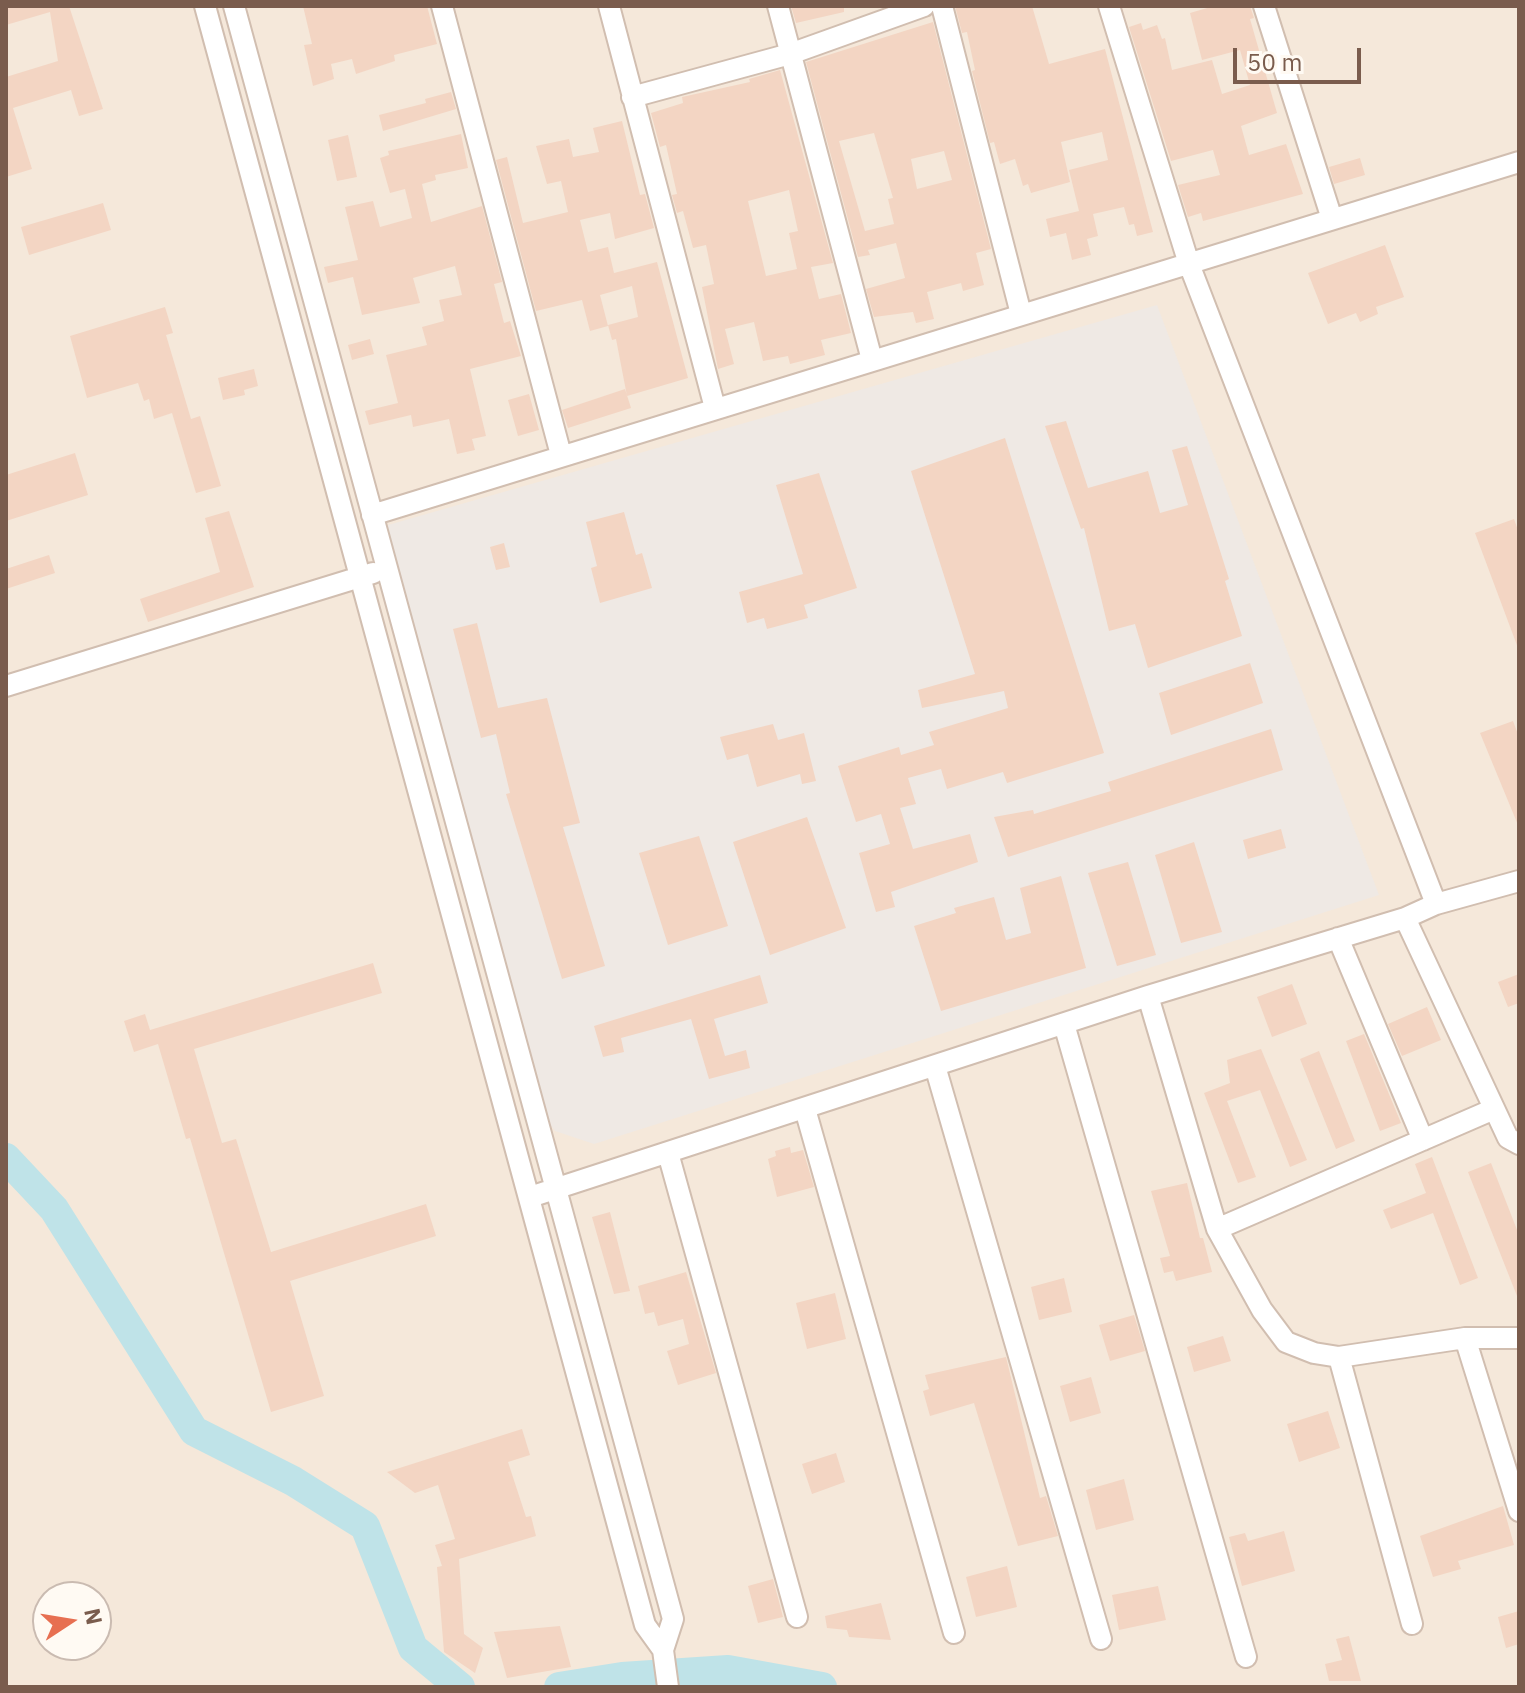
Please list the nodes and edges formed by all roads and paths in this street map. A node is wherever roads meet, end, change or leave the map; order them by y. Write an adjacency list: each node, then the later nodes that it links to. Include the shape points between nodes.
1 (205, 6): 21 (street)
2 (234, 6): 19 (street)
3 (442, 6): 18 (street)
4 (609, 6): 11 (street)
5 (778, 6): 10 (street)
6 (924, 6): 10 (street)
7 (942, 6): 15 (street)
8 (1109, 6): 14 (street)
9 (1264, 6): 13 (street)
10 (790, 54): 11 (street); 16 (street)
11 (632, 97): 17 (street)
12 (1519, 162): 13 (street)
13 (1332, 219): 14 (street)
14 (1189, 264): 15 (street); 24 (street)
15 (1021, 314): 16 (street)
16 (872, 360): 17 (street)
17 (715, 408): 18 (street)
18 (561, 455): 19 (street)
19 (372, 515): 20 (street)
20 (387, 569): 21 (street); 35 (street)
21 (362, 577): 22 (street); 36 (street)
22 (6, 686)
23 (1519, 881): 24 (street)
24 (1436, 904): 25 (street)
25 (1405, 918): 26 (street); 31 (street)
26 (1338, 938): 27 (street); 32 (street)
27 (1148, 996): 28 (street); 37 (street)
28 (1064, 1024): 29 (street); 47 (street)
29 (935, 1066): 30 (street); 45 (street)
30 (805, 1109): 34 (street); 44 (street)
31 (1494, 1109): 32 (street); 33 (street, via 1508,1138)
32 (1423, 1140): 37 (street)
33 (1519, 1144)
34 (668, 1153): 35 (street); 42 (street)
35 (558, 1188): 36 (street); 46 (street, via 673,1619)
36 (530, 1197): 46 (street, via 645,1625)
37 (1217, 1229): 40 (street, via 1286,1342)
38 (1465, 1338): 39 (street); 40 (street); 41 (street)
39 (1519, 1338)
40 (1339, 1357): 43 (street)
41 (1519, 1511)
42 (797, 1617)
43 (1412, 1624)
44 (954, 1633)
45 (1101, 1639)
46 (663, 1650): 48 (street)
47 (1246, 1657)
48 (667, 1683)

